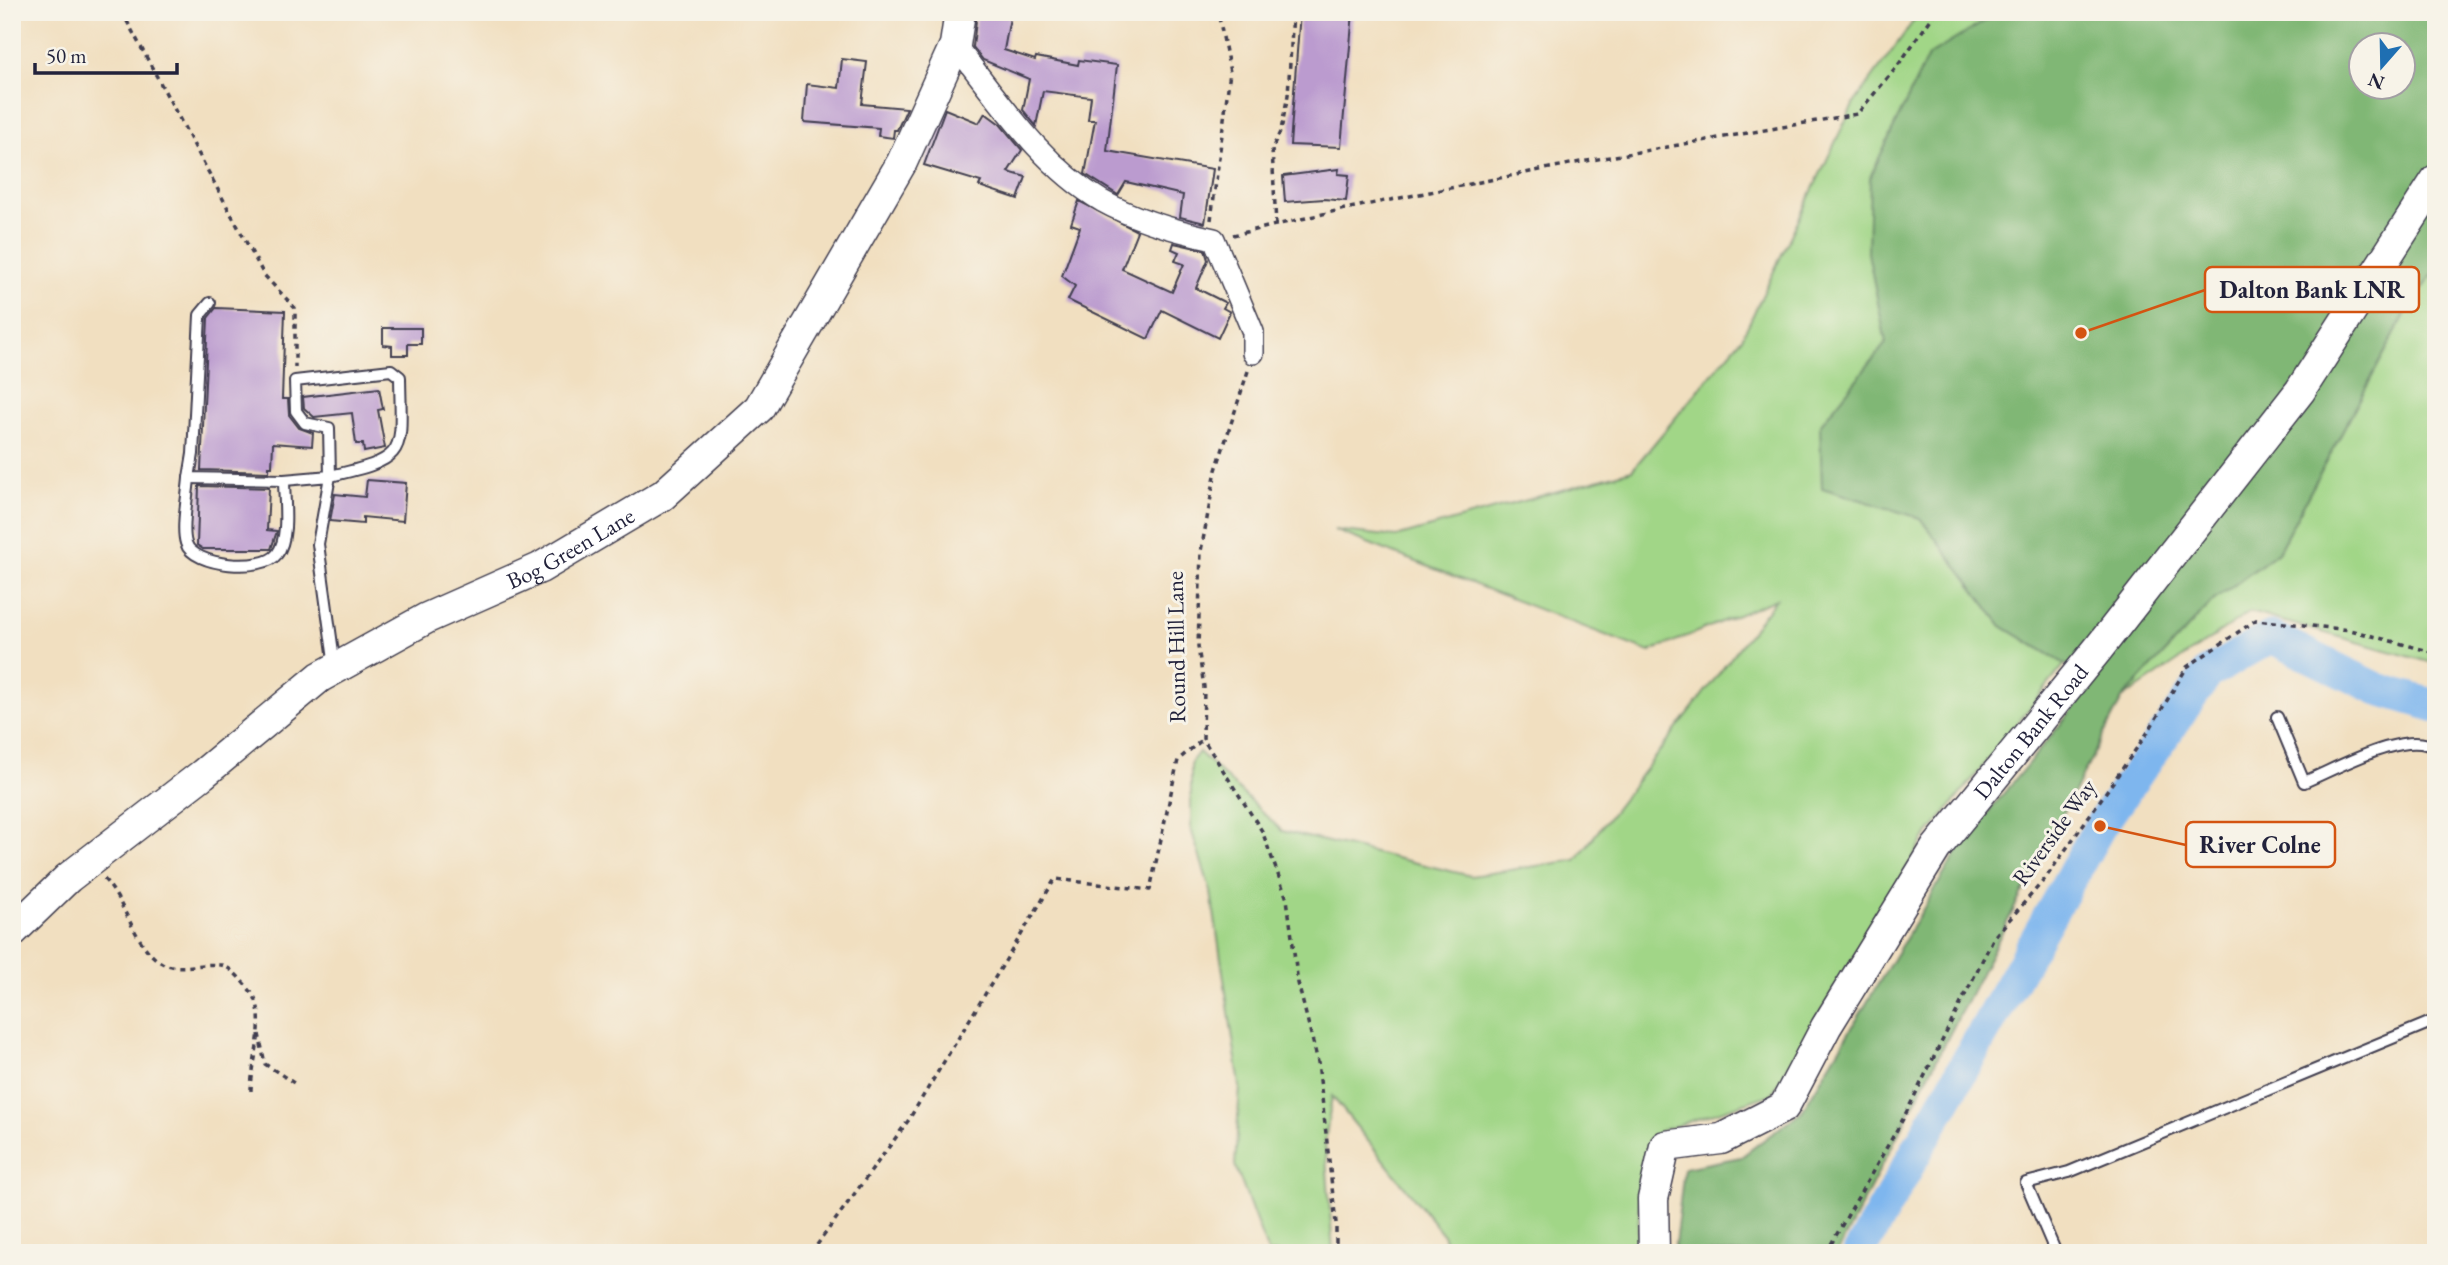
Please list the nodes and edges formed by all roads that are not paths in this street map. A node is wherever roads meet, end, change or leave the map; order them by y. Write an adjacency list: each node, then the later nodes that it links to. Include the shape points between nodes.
1 (960, 12): 2 (main road, Bog Green Lane)
2 (954, 45): 5 (street, via 1034,142 1102,201 1172,230 1214,239 1252,332); 9 (main road, Bog Green Lane, via 902,162 759,408 663,495 540,568 427,618)
3 (2436, 180): 14 (main road, Dalton Bank Road, via 2300,391 1937,848 1826,1027 1784,1107 1721,1139 1665,1146 1653,1199)
4 (210, 303): 7 (lane, via 200,315)
5 (1253, 353)
6 (330, 476): 6 (lane, via 373,466 391,456 401,440 400,377 391,370 295,381 296,411 305,423 329,428); 8 (lane); 9 (lane, via 318,544)
7 (188, 478): 8 (lane); 8 (lane, via 185,542 191,553 214,563 257,563 277,555 284,533)
8 (284, 480)
9 (335, 670): 12 (main road, Bog Green Lane, via 320,677 68,878)
10 (2277, 717): 11 (lane, via 2304,782 2400,743 2428,743)
11 (2436, 749)
12 (12, 932)
13 (2436, 1020): 15 (lane, via 2069,1172 2026,1184)
14 (1654, 1253)
15 (2056, 1253)

